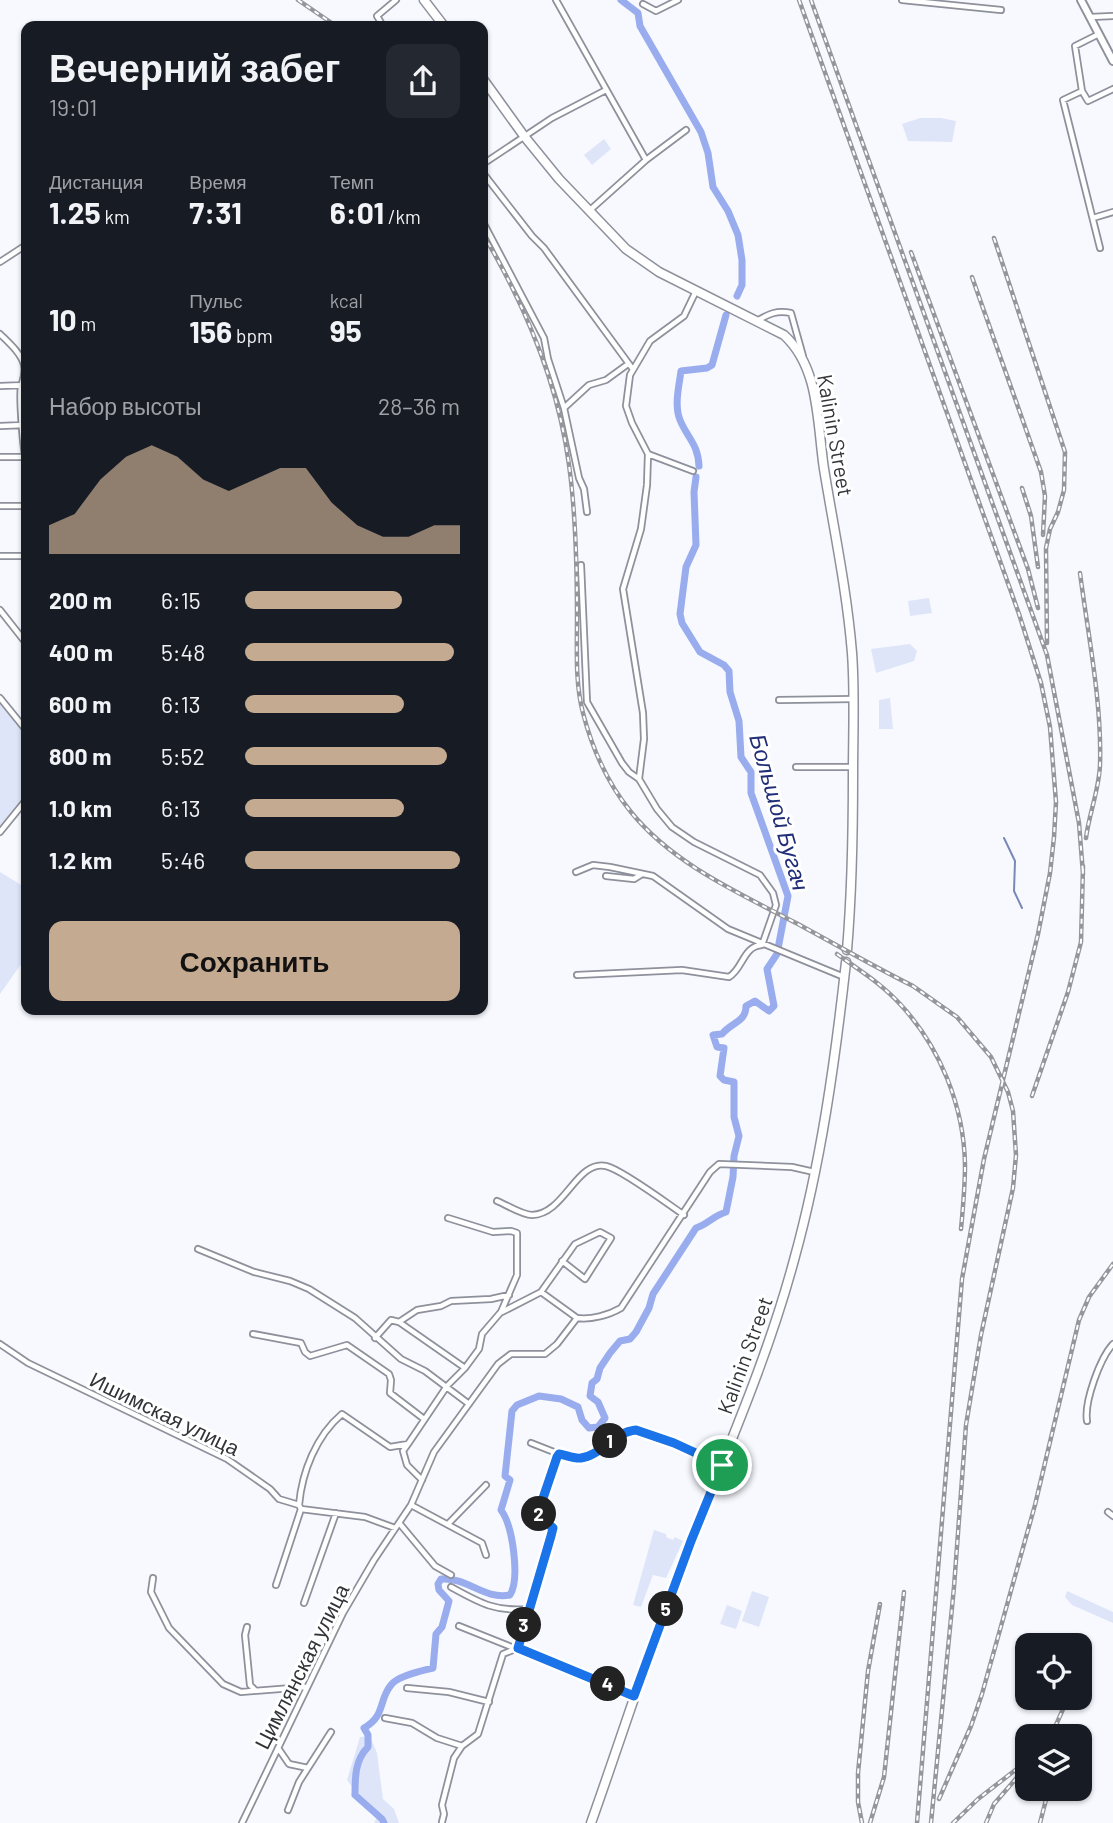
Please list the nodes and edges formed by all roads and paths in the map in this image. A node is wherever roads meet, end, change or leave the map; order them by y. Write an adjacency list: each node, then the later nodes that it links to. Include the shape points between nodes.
1 (396, 0): 12 (street, via 377,16)
2 (424, 0): 13 (main road)
3 (556, 0): 18 (street)
4 (678, 0): 8 (street, via 656,11)
5 (902, 0): 7 (street)
6 (1081, 0): 11 (street)
7 (947, 3): 9 (street)
8 (643, 4)
9 (1001, 10)
10 (1113, 16): 11 (street)
11 (1090, 17): 14 (street)
12 (380, 21)
13 (440, 21)
14 (1099, 34): 15 (street); 19 (street, via 1075,46)
15 (1113, 61)
16 (488, 86): 21 (main road, Kalinin Street)
17 (1113, 89): 19 (street, via 1088,101)
18 (606, 90): 21 (street); 22 (street)
19 (1082, 91): 27 (street, via 1063,100)
20 (686, 130): 22 (street)
21 (524, 136): 23 (street); 25 (main road, Kalinin Street)
22 (646, 160): 25 (street)
23 (488, 161)
24 (488, 179): 37 (street)
25 (589, 212): 32 (main road, Kalinin Street, via 639,259)
26 (1113, 212): 27 (street)
27 (1093, 218): 30 (street)
28 (488, 232): 40 (street, via 544,338)
29 (21, 248): 31 (street)
30 (1100, 248)
31 (0, 262)
32 (696, 291): 33 (main road, Kalinin Street); 37 (street, via 684,316 650,341)
33 (757, 321): 36 (main road, Kalinin Street, via 784,335); 36 (street, via 781,311 791,313)
34 (1, 336): 35 (street)
35 (21, 359)
36 (804, 360): 56 (main road, Kalinin Street, via 846,606)
37 (630, 366): 40 (street, via 589,385); 43 (street, via 625,402)
38 (21, 385): 39 (street)
39 (0, 386)
40 (564, 408): 49 (street)
41 (0, 426): 42 (street)
42 (21, 426)
43 (648, 454): 46 (street); 61 (street, via 641,529 623,589 643,713)
44 (0, 457): 45 (street)
45 (21, 458)
46 (693, 471)
47 (0, 506): 48 (street)
48 (21, 506)
49 (587, 512)
50 (0, 556): 51 (street)
51 (21, 556)
52 (581, 565): 61 (street, via 587,702 622,763)
53 (0, 610): 54 (street)
54 (21, 637)
55 (0, 698): 58 (street)
56 (854, 699): 57 (street); 60 (main road, Kalinin Street)
57 (779, 700)
58 (21, 724)
59 (796, 767): 60 (street)
60 (853, 767): 69 (main road, Kalinin Street)
61 (639, 779): 67 (street, via 672,827 760,875 773,892 776,905)
62 (21, 806): 63 (street)
63 (0, 832)
64 (576, 872): 65 (street, via 593,866)
65 (643, 873): 66 (street, via 634,879); 67 (street, via 728,929)
66 (606, 876)
67 (762, 945): 68 (street, via 744,956 729,977 681,970); 69 (street)
68 (577, 975)
69 (845, 978): 70 (main road, Kalinin Street)
70 (814, 1172): 72 (street, via 719,1164); 93 (main road, Kalinin Street, via 803,1229 773,1329)
71 (497, 1201): 72 (street, via 531,1215 548,1210 580,1176 603,1166)
72 (684, 1215): 79 (street, via 621,1308)
73 (448, 1218): 77 (street, via 493,1232 517,1233 517,1275)
74 (198, 1249): 82 (street, via 309,1289 355,1318)
75 (562, 1261): 75 (street, via 585,1279 611,1238 600,1232 583,1239); 76 (street)
76 (541, 1292): 78 (street); 79 (street)
77 (509, 1295): 78 (street); 80 (street, via 451,1300 441,1307 417,1310)
78 (500, 1313): 85 (street, via 482,1334 479,1349)
79 (577, 1318): 87 (street, Цимлянская улица, via 545,1354 505,1357)
80 (400, 1322): 82 (street, via 387,1322); 85 (street)
81 (253, 1334): 88 (street, via 301,1343 310,1356 347,1345 389,1374 390,1393)
82 (375, 1338): 86 (street)
83 (0, 1344): 97 (street, Ишимская улица, via 28,1363 227,1459 279,1499)
84 (1113, 1344): 89 (street, via 1101,1360)
85 (465, 1368): 86 (street)
86 (447, 1386): 87 (street); 88 (street)
87 (469, 1404): 94 (street, Цимлянская улица, via 434,1452)
88 (424, 1419): 91 (street)
89 (1087, 1421)
90 (531, 1443): 92 (street)
91 (408, 1444): 94 (street, via 403,1451 407,1465); 97 (street, via 390,1447 342,1414 317,1443 300,1487)
92 (559, 1454): 93 (street, via 585,1458 624,1432 636,1430); 107 (street, via 539,1510 539,1516 553,1528)
93 (722, 1465): 114 (main road, Kalinin Street)
94 (422, 1480): 96 (street, Цимлянская улица)
95 (486, 1485): 99 (street)
96 (411, 1505): 99 (street); 100 (street, Цимлянская улица)
97 (300, 1507): 98 (street, Ишимская улица); 104 (street)
98 (336, 1513): 100 (street, Ишимская улица); 106 (street)
99 (448, 1524): 101 (street, via 482,1543)
100 (398, 1526): 102 (street, via 435,1566); 111 (street, Цимлянская улица, via 344,1613)
101 (486, 1555)
102 (451, 1575)
103 (153, 1578): 113 (street, via 150,1592 166,1622 209,1672 235,1690)
104 (276, 1585)
105 (451, 1587): 107 (street, via 498,1609)
106 (304, 1603)
107 (529, 1609): 110 (street)
108 (459, 1626): 110 (street)
109 (247, 1627): 113 (street, via 250,1685)
110 (518, 1648): 114 (street); 115 (street, via 503,1654)
111 (306, 1687): 113 (street); 119 (street, Цимлянская улица)
112 (407, 1688): 115 (street)
113 (258, 1691)
114 (634, 1696): 124 (main road, Kalinin Street)
115 (489, 1702): 118 (street, via 478,1734)
116 (385, 1718): 118 (street, via 412,1723)
117 (331, 1732): 120 (street)
118 (461, 1746): 122 (street, via 442,1805)
119 (278, 1747): 120 (street, via 289,1764); 123 (street, Цимлянская улица)
120 (308, 1768): 121 (street)
121 (288, 1810)
122 (442, 1822)
123 (242, 1823)
124 (591, 1823)

